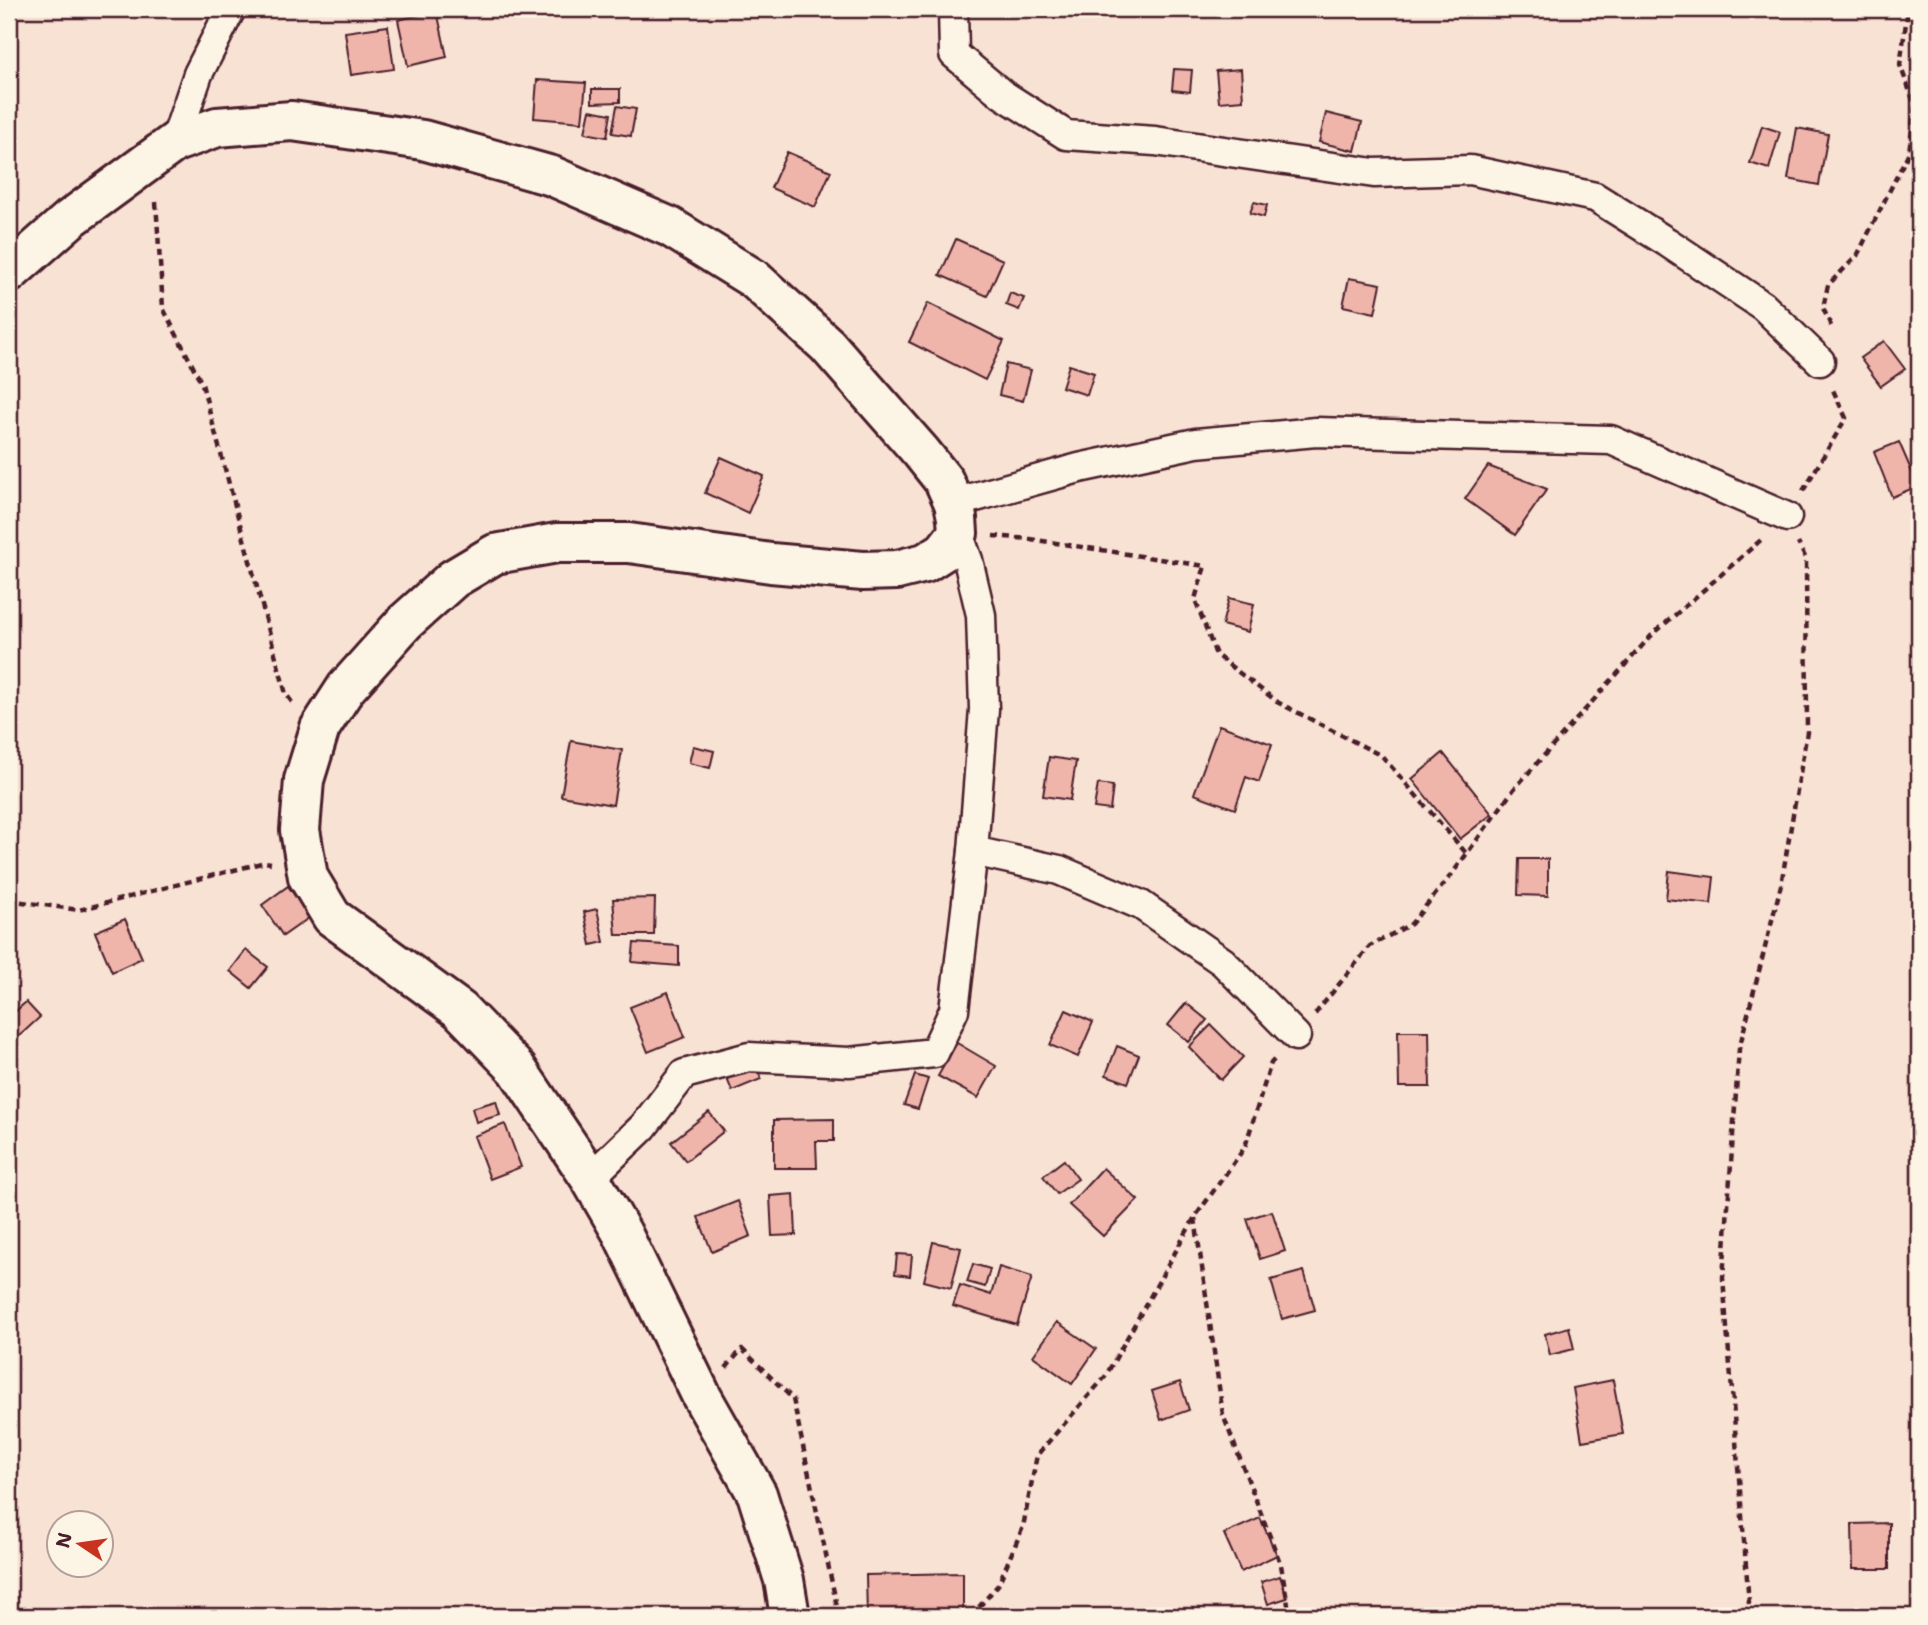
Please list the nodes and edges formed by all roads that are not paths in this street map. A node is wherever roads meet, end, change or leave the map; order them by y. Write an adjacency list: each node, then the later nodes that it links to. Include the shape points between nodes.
1 (231, 9): 3 (street, via 198,74)
2 (953, 9): 5 (street, via 954,54 1002,94 1066,135 1155,141 1374,173 1471,170 1595,197 1763,306)
3 (175, 142): 4 (main road, via 70,219); 7 (main road, via 217,127 292,121 423,140 552,176 670,227 754,279 827,345 944,481)
4 (9, 273)
5 (1820, 361)
6 (1787, 517): 7 (street, via 1611,440 1316,432 1196,443 1079,468)
7 (956, 518): 8 (street, via 981,615 984,709); 10 (main road, via 944,551 925,563 897,570 771,563 629,543 558,543 495,554 453,579 405,622 346,688 320,728 304,780 300,830 308,877 332,917 460,1010 517,1069)
8 (973, 851): 9 (street, via 1059,870 1141,905 1223,962); 10 (street, via 954,1010 934,1053 849,1062 749,1057 684,1074 643,1126)
9 (1296, 1036)
10 (590, 1178): 11 (main road, via 757,1494 785,1580)
11 (790, 1616)

